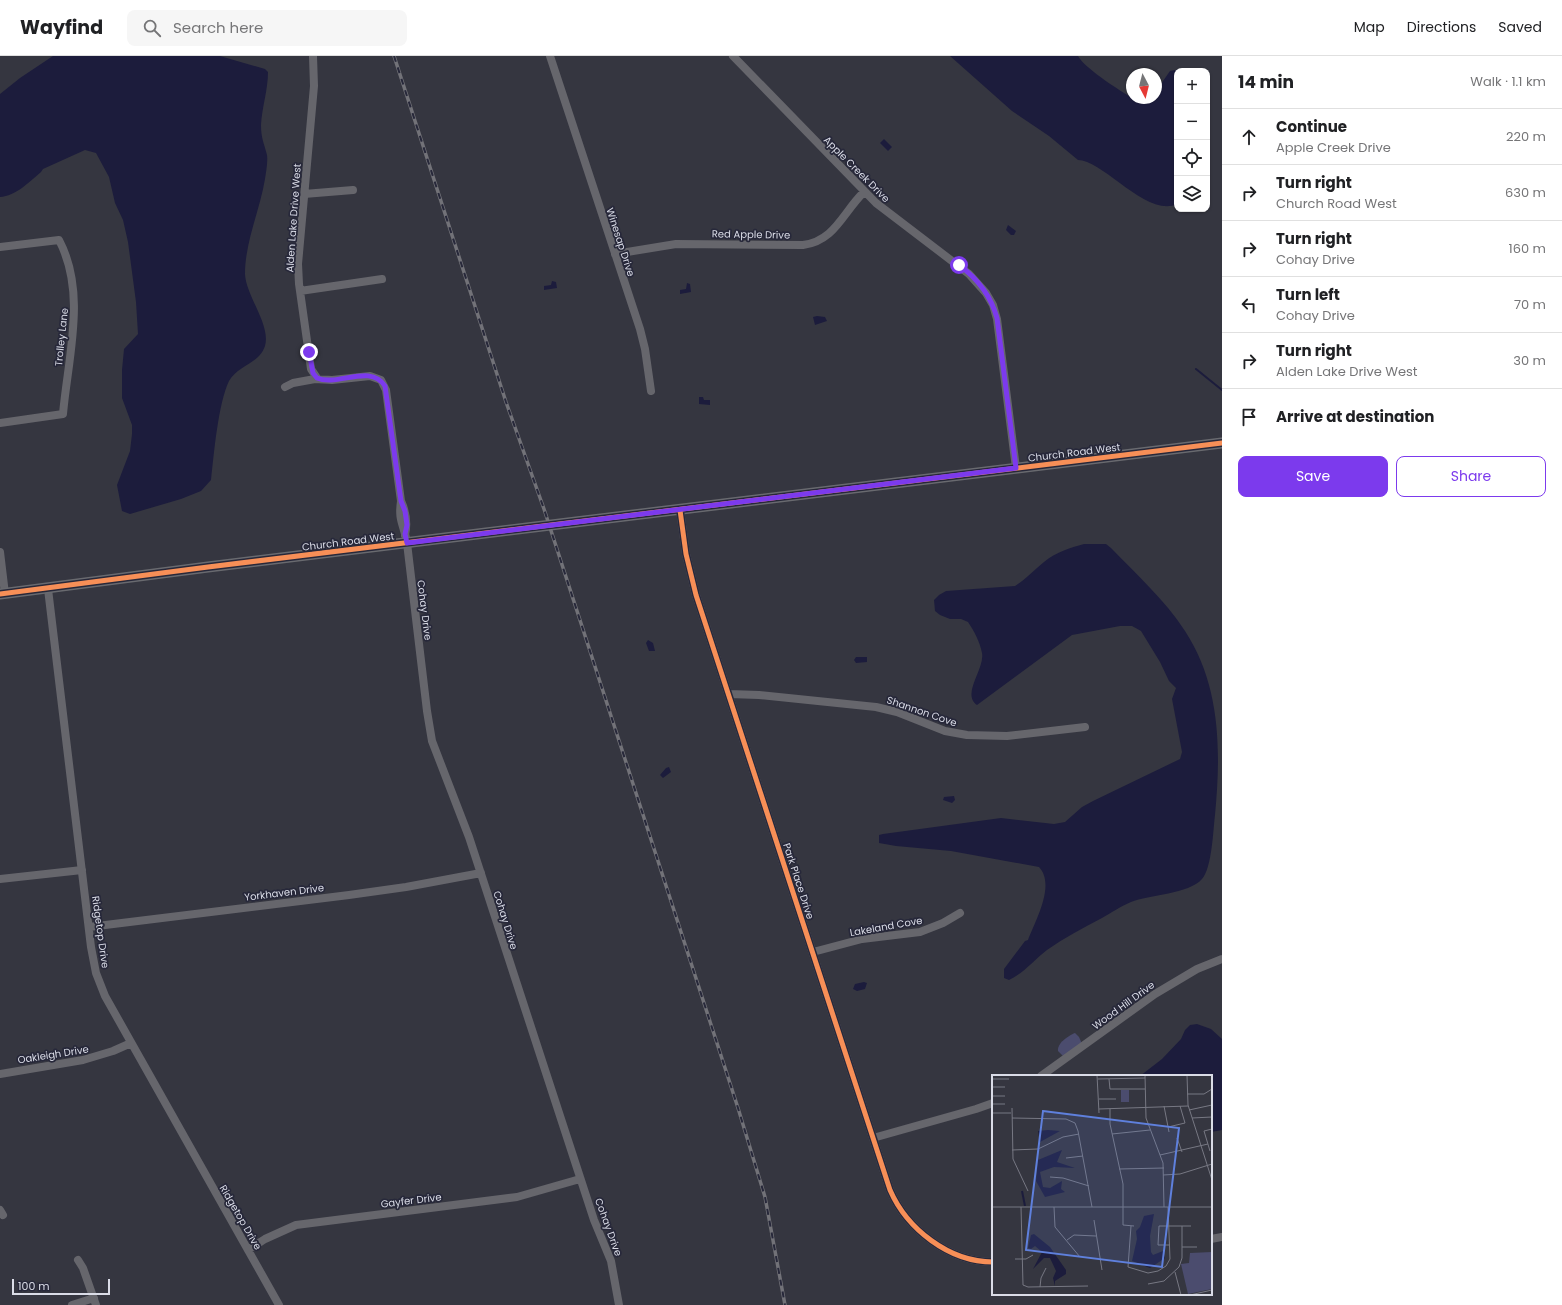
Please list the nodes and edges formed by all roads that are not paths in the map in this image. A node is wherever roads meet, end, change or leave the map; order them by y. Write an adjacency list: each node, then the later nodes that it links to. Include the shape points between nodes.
1 (313, 56): 6 (street, Alden Lake Drive West, via 314,86)
2 (550, 56): 8 (street, Winesap Drive)
3 (733, 56): 5 (street, Apple Creek Drive)
4 (353, 190): 6 (street)
5 (864, 192): 8 (street, Red Apple Drive, via 830,234 814,243 676,244); 16 (street, Apple Creek Drive, via 885,211 966,271 981,286 993,305 999,329)
6 (304, 194): 10 (street, Alden Lake Drive West, via 298,264)
7 (0, 247): 14 (street, Trolley Lane, via 59,240 68,257 75,306 63,414)
8 (615, 254): 13 (street, Winesap Drive, via 644,342)
9 (382, 279): 10 (street)
10 (300, 291): 11 (street, Alden Lake Drive West, via 312,369)
11 (317, 378): 12 (street, via 294,383); 18 (street, Cohay Drive, via 332,380 370,376 378,378 384,384 390,410 401,501 399,512)
12 (285, 388)
13 (651, 391)
14 (0, 423)
15 (1222, 443): 16 (street, Church Road West)
16 (1016, 468): 17 (street, Church Road West)
17 (680, 510): 18 (street, Church Road West); 22 (street, Park Place Drive, via 686,554 696,595)
18 (406, 539): 20 (street, Church Road West); 25 (street, Cohay Drive, via 430,732 467,830)
19 (0, 552): 21 (street)
20 (48, 589): 21 (street, Church Road West); 24 (street, Ridgetop Drive)
21 (2, 594)
22 (729, 694): 23 (street, Shannon Cove, via 876,706 945,731 967,735 1006,736); 29 (street, Park Place Drive)
23 (1085, 727)
24 (82, 870): 26 (street); 28 (street, Ridgetop Drive)
25 (480, 873): 28 (street, Yorkhaven Drive, via 349,895); 36 (street, Cohay Drive)
26 (0, 879)
27 (960, 913): 29 (street, Lakeland Cove, via 920,932 862,939)
28 (89, 927): 31 (street, Ridgetop Drive, via 94,965 100,984)
29 (813, 952): 35 (street, Park Place Drive)
30 (1222, 959): 33 (street, Wood Hill Drive, via 1197,969 1155,994)
31 (131, 1043): 32 (street, Oakleigh Drive, via 83,1060); 39 (street, Ridgetop Drive)
32 (0, 1074)
33 (1042, 1075)
34 (992, 1103): 35 (street)
35 (873, 1138): 41 (street, Park Place Drive, via 893,1198 912,1223 933,1242 956,1254 981,1262)
36 (580, 1179): 39 (street, Gayfer Drive, via 517,1197 296,1225); 45 (street, Cohay Drive, via 611,1261)
37 (1222, 1237): 38 (street)
38 (1212, 1239)
39 (248, 1250): 44 (street, Ridgetop Drive)
40 (78, 1260): 42 (street)
41 (992, 1262)
42 (95, 1302): 43 (street)
43 (72, 1305)
44 (279, 1305)
45 (619, 1305)

